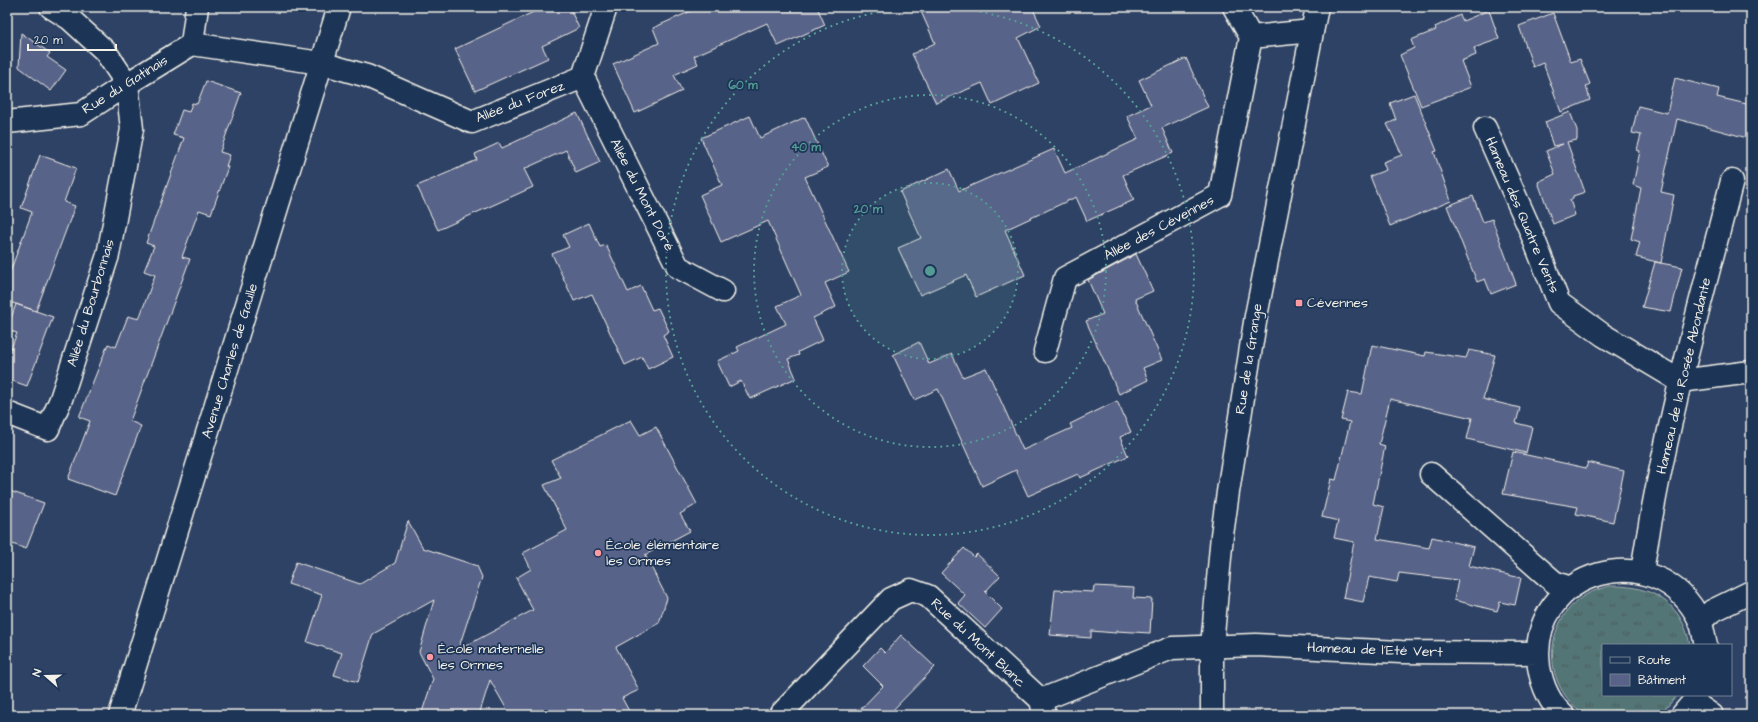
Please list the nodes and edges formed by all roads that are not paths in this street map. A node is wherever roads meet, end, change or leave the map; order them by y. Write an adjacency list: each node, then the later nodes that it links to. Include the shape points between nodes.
1 (51, 7): 12 (street, via 105,51)
2 (197, 7): 9 (street)
3 (339, 7): 10 (street, Avenue Charles de Gaulle)
4 (606, 7): 11 (street, Allée du Forez)
5 (1234, 7): 8 (street)
6 (1318, 7): 7 (street, Rue de la Grange)
7 (1312, 31): 8 (street); 27 (street, Rue de la Grange, via 1256,316 1224,521)
8 (1251, 37): 17 (street, Allée des Cévennes, via 1220,195 1065,278)
9 (192, 44): 10 (street); 12 (street, Rue du Gatinais)
10 (321, 63): 11 (street, Allée du Forez, via 367,76 472,122); 32 (street, Avenue Charles de Gaulle)
11 (583, 78): 16 (street, Allée du Mont Doré, via 678,268)
12 (127, 84): 13 (street, Rue du Gatinais, via 81,114); 20 (street, Allée du Bourbonnais, via 132,129 108,255 61,398 48,429)
13 (7, 122)
14 (1485, 128): 19 (street, Hameau des Quatre Vents, via 1559,303 1603,335)
15 (1732, 181): 19 (street, Hameau de la Rosée Abondante)
16 (723, 291)
17 (1045, 351)
18 (1751, 372): 19 (street)
19 (1680, 381): 22 (street, Hameau de la Rosée Abondante)
20 (7, 413)
21 (1431, 474): 23 (street, via 1554,582)
22 (1642, 572): 23 (street, via 1617,570 1598,574); 25 (street, via 1667,583 1687,600)
23 (1570, 588): 28 (street, via 1553,606 1541,628)
24 (1751, 592): 25 (street, via 1712,611)
25 (1700, 622): 26 (street)
26 (1706, 644)
27 (1212, 646): 28 (street, Hameau de l'Eté Vert); 30 (street, Hameau de l'Eté Vert, via 1172,648); 34 (street, Rue de la Grange)
28 (1537, 653): 31 (street, via 1541,682)
29 (1690, 704): 35 (street)
30 (1042, 708): 33 (street, Rue du Mont Blanc, via 928,596 911,590 891,599)
31 (1556, 713)
32 (120, 715)
33 (780, 715)
34 (1212, 715)
35 (1712, 715)

